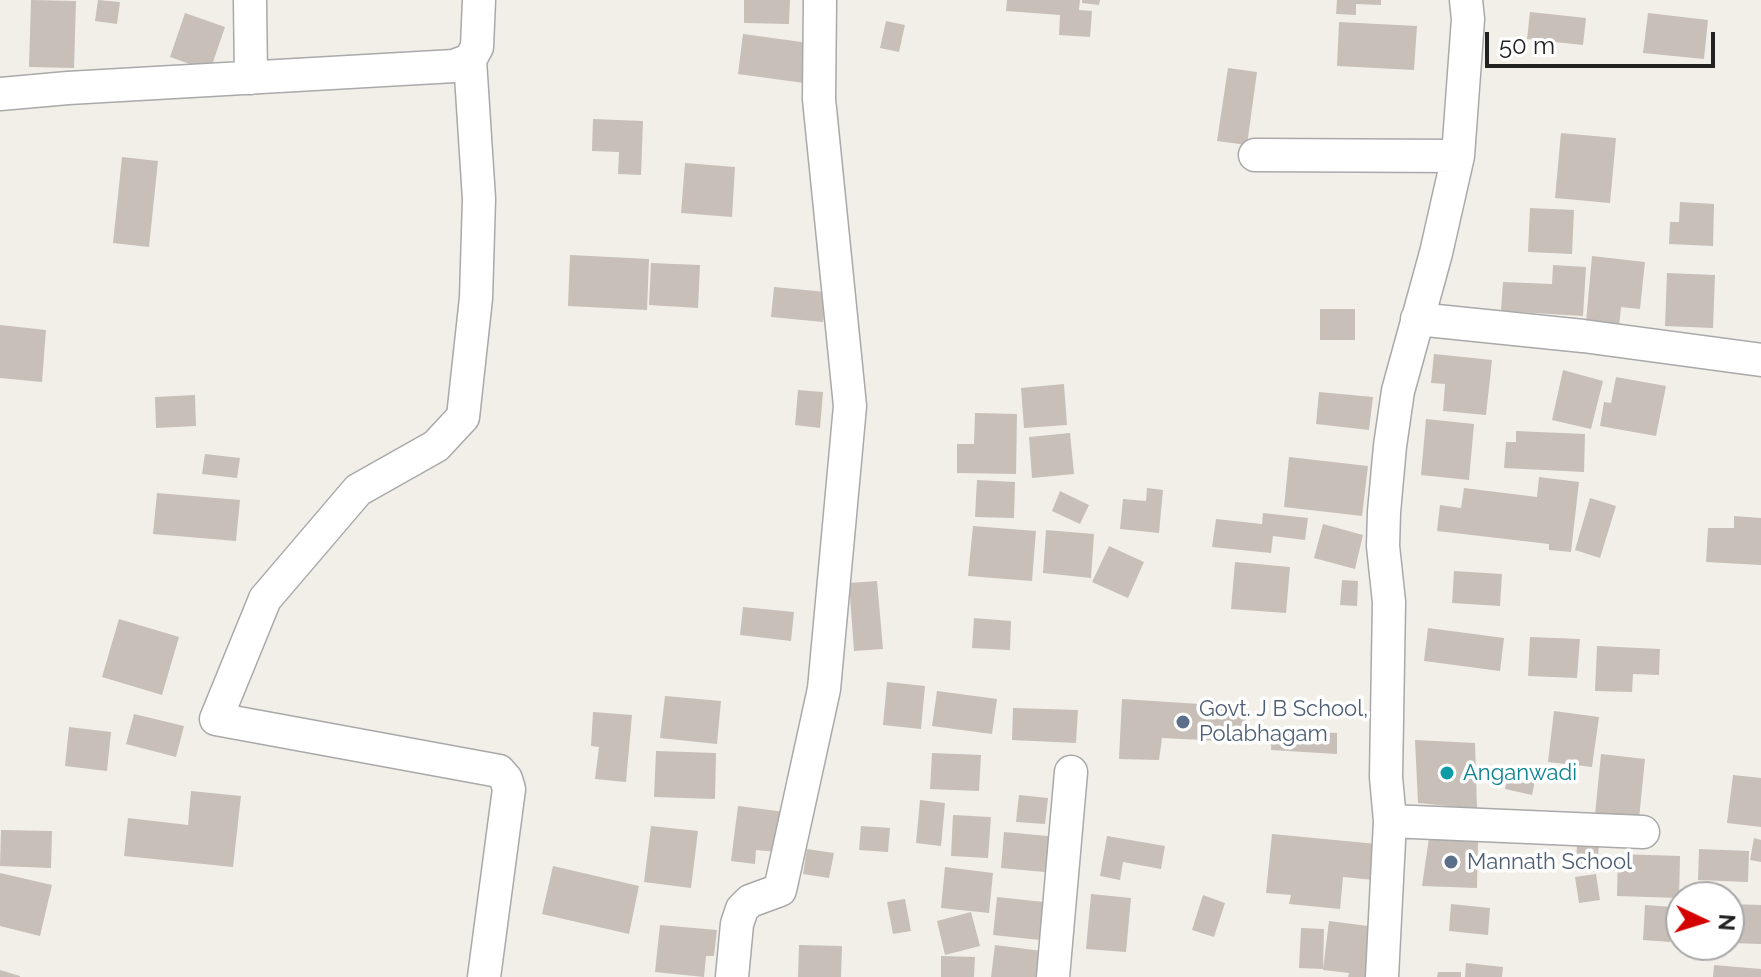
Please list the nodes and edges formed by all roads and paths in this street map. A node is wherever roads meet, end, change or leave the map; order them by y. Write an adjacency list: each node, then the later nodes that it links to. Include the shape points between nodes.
1 (250, 0): 6 (street)
2 (479, 0): 5 (street, via 477,47)
3 (820, 0): 16 (street, via 819,99 850,406 824,689 780,890 742,909)
4 (1466, 0): 9 (street)
5 (470, 60): 6 (street, via 454,66); 15 (street, via 479,199 476,298 463,417 436,446 358,490 265,599 216,719 499,771 509,789)
6 (251, 78): 7 (street)
7 (0, 94)
8 (1255, 155): 9 (street)
9 (1458, 156): 10 (street)
10 (1417, 319): 11 (street); 13 (street, via 1398,391 1384,512)
11 (1761, 360)
12 (1071, 772): 17 (street)
13 (1390, 821): 14 (street); 18 (street)
14 (1643, 832)
15 (484, 977)
16 (732, 977)
17 (1053, 977)
18 (1382, 977)

